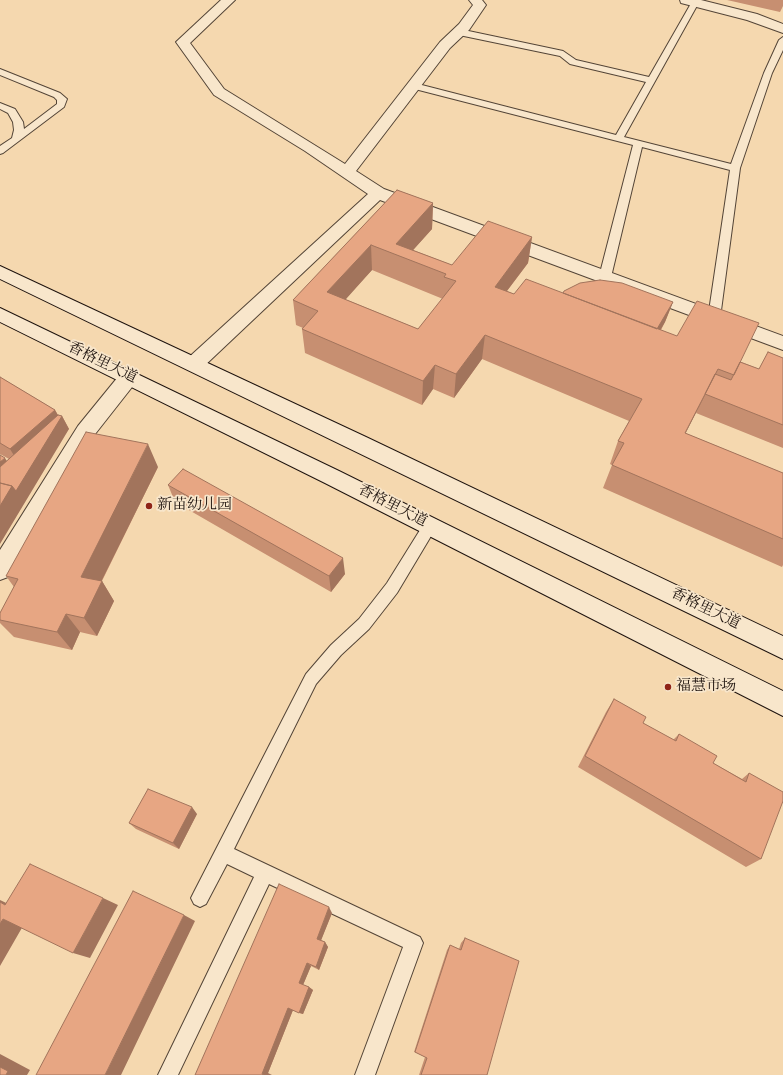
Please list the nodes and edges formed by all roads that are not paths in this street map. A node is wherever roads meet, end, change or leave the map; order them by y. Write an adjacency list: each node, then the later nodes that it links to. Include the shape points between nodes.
1 (229, 0): 16 (street, via 183,42 219,92)
2 (475, 0): 5 (street, via 480,5)
3 (690, 1): 4 (street); 8 (lane)
4 (783, 29)
5 (459, 32): 8 (lane, via 563,54 573,62); 9 (street, via 445,45)
6 (783, 40): 15 (lane, via 768,73)
7 (0, 72): 12 (lane, via 62,99 61,106)
8 (651, 80): 11 (lane)
9 (414, 86): 11 (lane); 16 (street)
10 (0, 106): 12 (lane, via 12,111 16,116 19,130)
11 (619, 138): 13 (lane)
12 (16, 139): 14 (lane)
13 (638, 143): 15 (lane); 19 (lane)
14 (0, 150)
15 (735, 168): 21 (lane)
16 (347, 173): 17 (street)
17 (378, 193): 19 (street); 23 (street)
18 (0, 272): 23 (street, 香格里大道)
19 (605, 278): 21 (street)
20 (0, 314): 24 (street, 香格里大道)
21 (714, 318): 22 (street)
22 (783, 344)
23 (194, 364): 27 (street, 香格里大道)
24 (129, 377): 25 (street, 香格里大道); 26 (street, via 85,432)
25 (430, 526): 28 (street, 香格里大道); 29 (lane, via 387,594 364,624 336,650 311,679)
26 (0, 570)
27 (783, 648)
28 (783, 704)
29 (223, 853): 30 (lane); 31 (lane)
30 (265, 873): 32 (lane); 33 (lane, via 414,943)
31 (200, 898)
32 (168, 1075)
33 (365, 1075)

